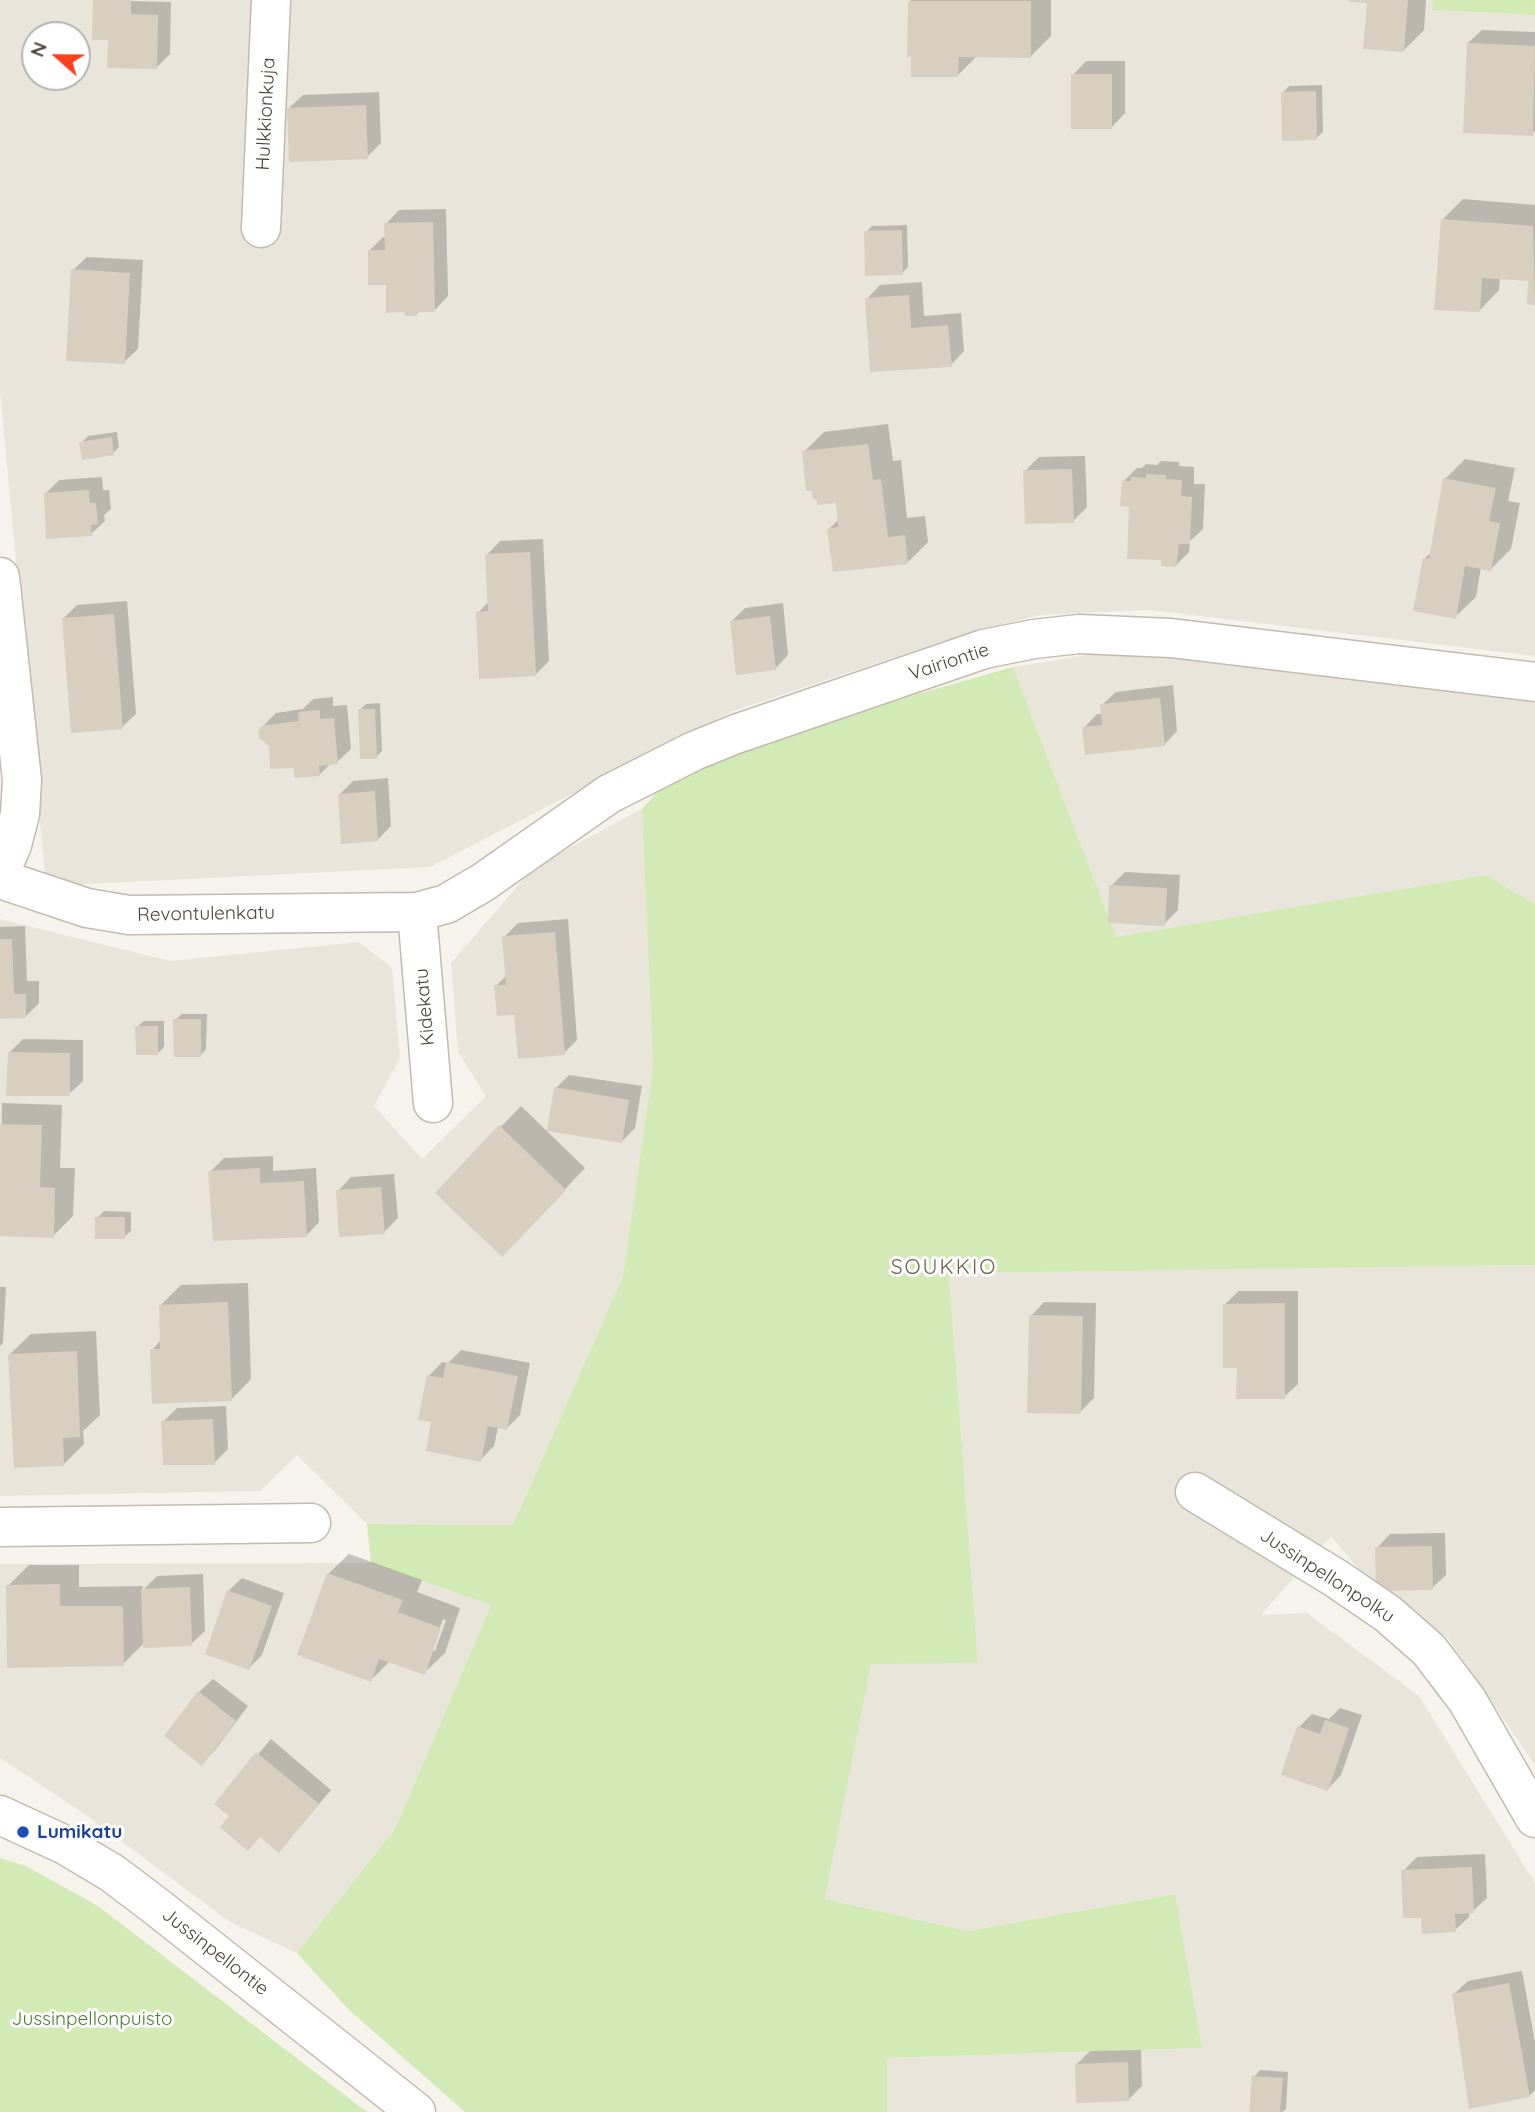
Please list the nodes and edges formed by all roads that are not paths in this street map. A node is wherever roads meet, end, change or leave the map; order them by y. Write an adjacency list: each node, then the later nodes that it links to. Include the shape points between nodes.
1 (271, 0): 2 (street, Hulkkionkuja)
2 (261, 228)
3 (0, 577): 5 (street, via 22,780 20,814)
4 (1535, 682): 7 (street, Vairiontie, via 1126,634 1079,634 984,649 694,751 609,794 446,904)
5 (0, 872)
6 (0, 879): 7 (street, Revontulenkatu, via 87,908 130,915)
7 (417, 912): 8 (street, Kidekatu)
8 (433, 1103)
9 (1195, 1492): 13 (street, Jussinpellonpolku, via 1337,1579 1429,1650 1466,1700)
10 (311, 1523): 11 (street)
11 (0, 1527)
12 (0, 1815): 14 (street, Jussinpellontie, via 112,1873)
13 (1535, 1818)
14 (416, 2112)

